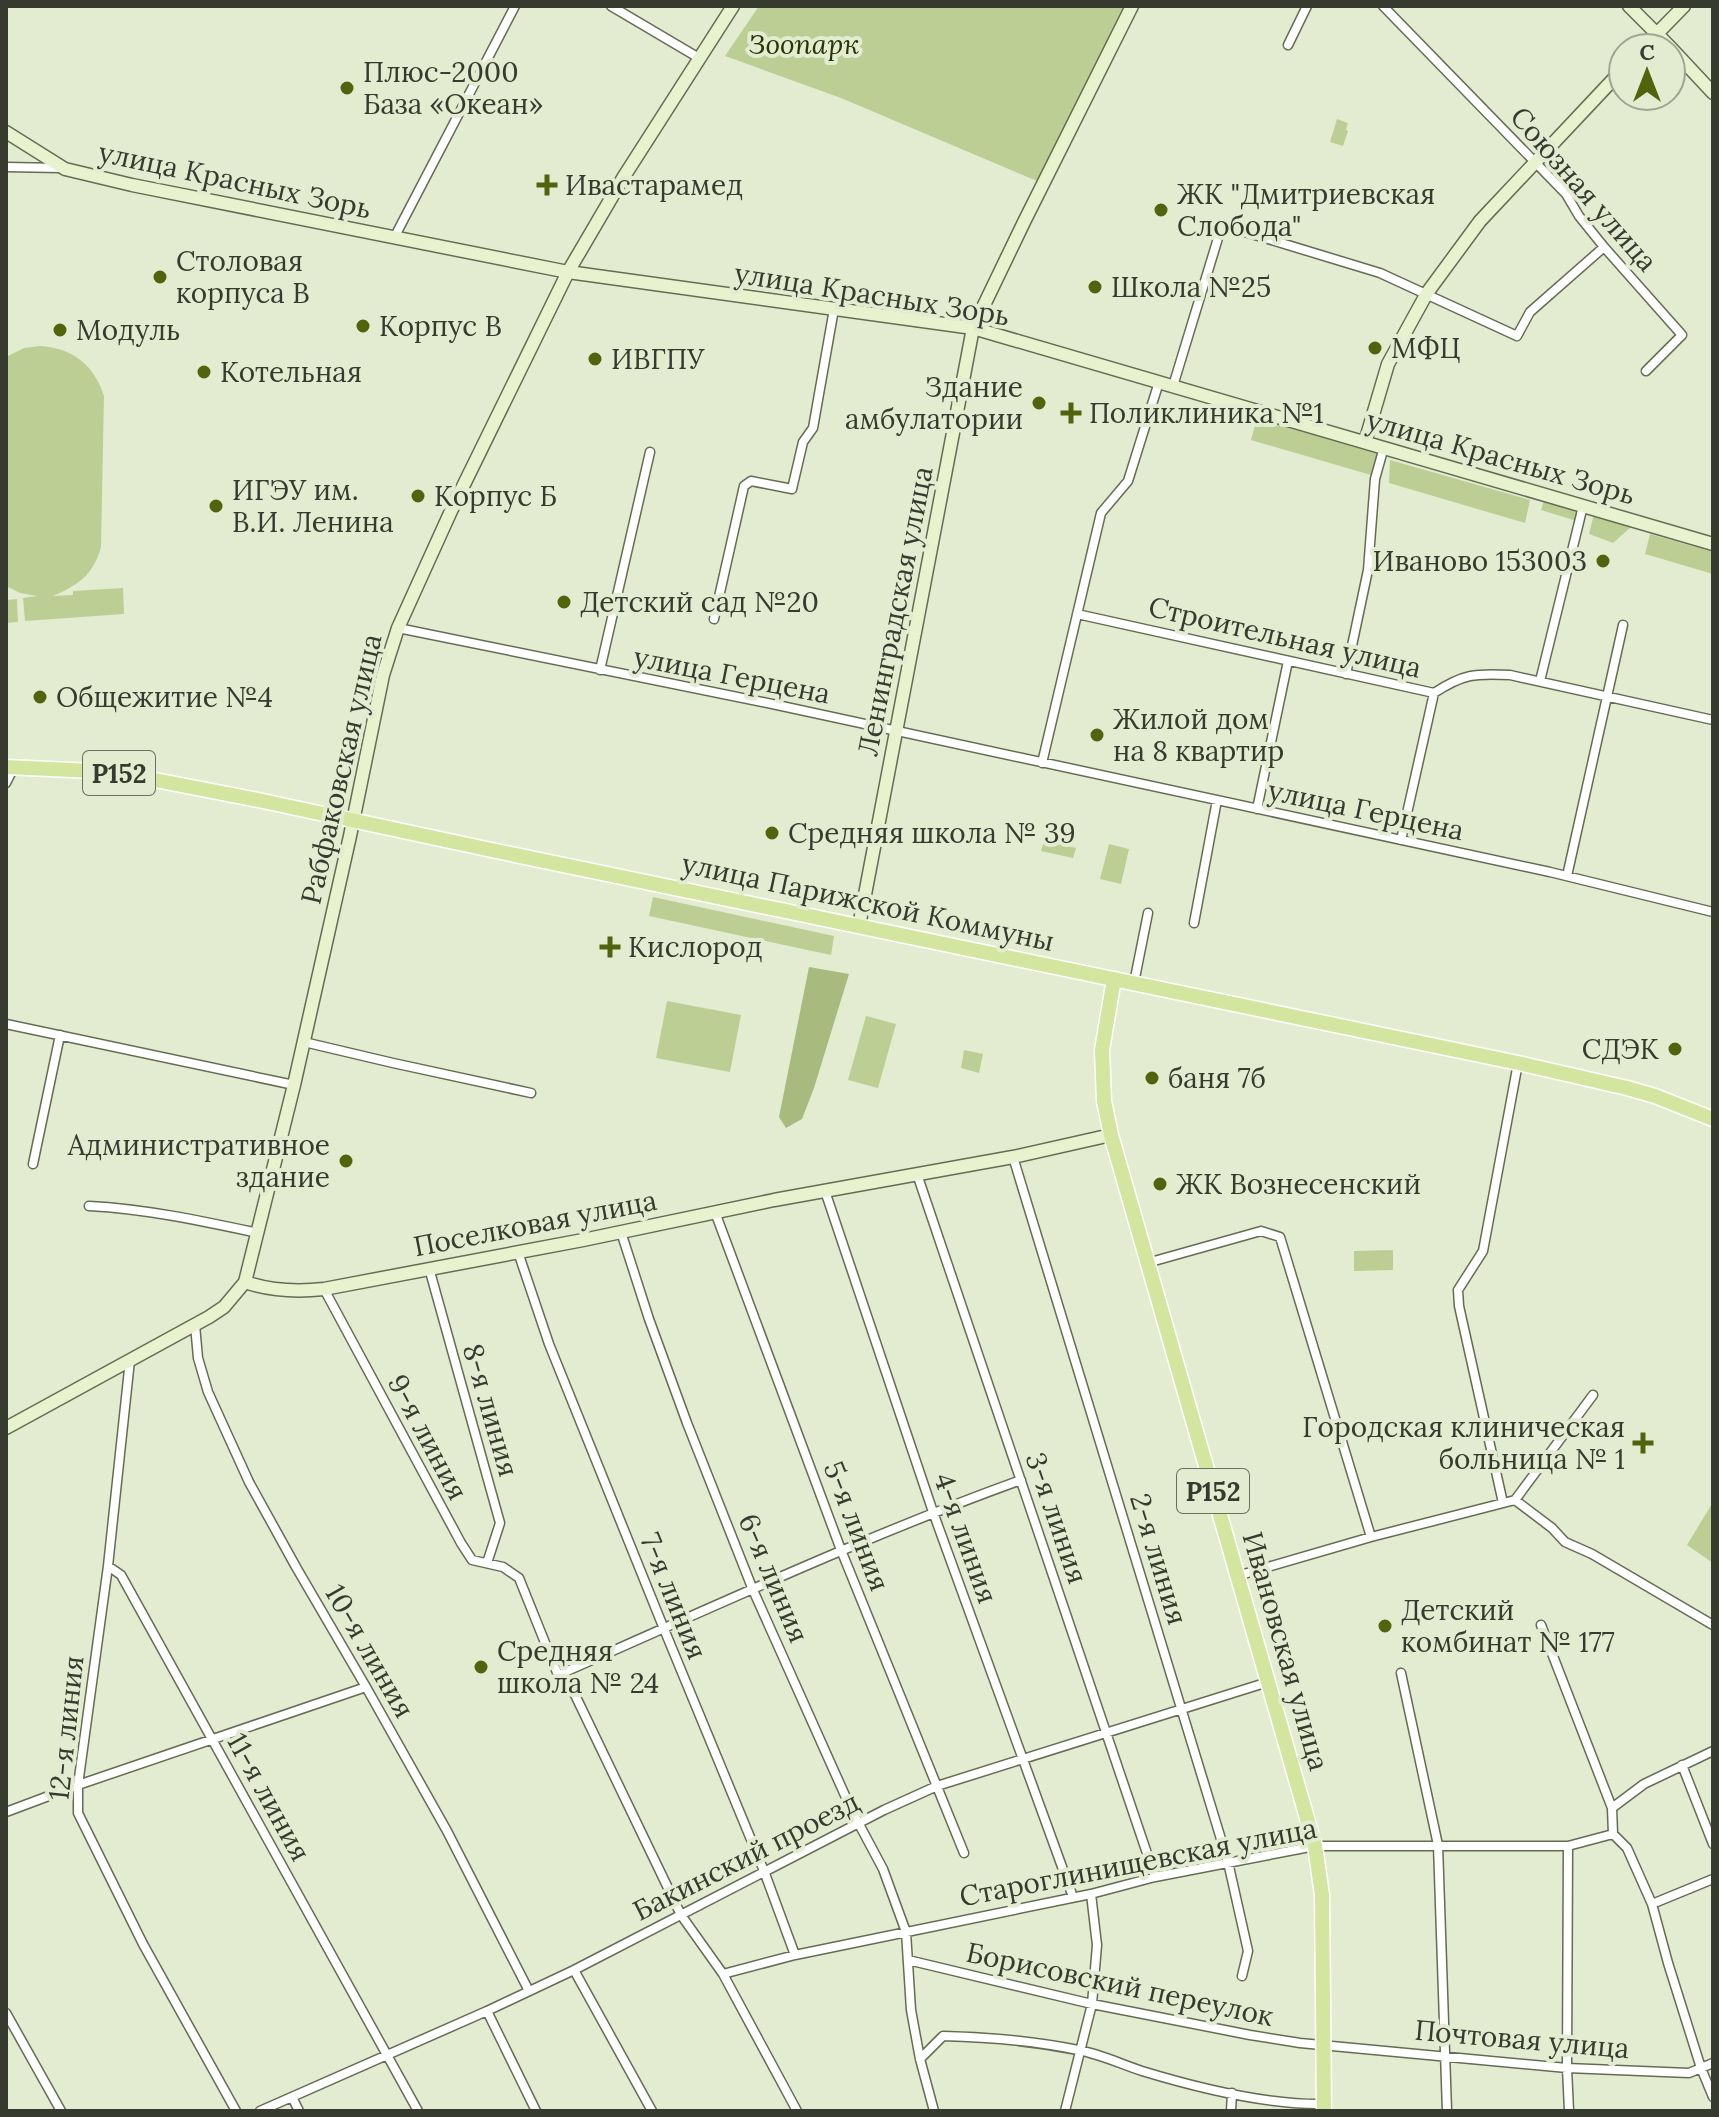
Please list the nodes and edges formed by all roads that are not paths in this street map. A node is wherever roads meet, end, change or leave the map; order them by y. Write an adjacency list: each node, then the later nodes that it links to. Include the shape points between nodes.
1 (515, 6): 20 (street)
2 (611, 6): 12 (street)
3 (733, 6): 12 (street, Рабфаковская улица)
4 (1132, 6): 25 (street, Ленинградская улица)
5 (1307, 6): 11 (street)
6 (1383, 6): 17 (street, Союзная улица)
7 (1629, 6): 9 (street)
8 (1684, 6): 10 (street)
9 (1655, 32)
10 (1659, 32)
11 (1288, 45)
12 (699, 58): 22 (street, Рабфаковская улица)
13 (1687, 65): 15 (street)
14 (1607, 86): 17 (street)
15 (1713, 93)
16 (6, 132): 19 (street)
17 (1535, 162): 21 (street, Союзная улица); 23 (street, via 1480,221)
18 (6, 167): 19 (street, улица Красных Зорь)
19 (65, 169): 20 (street, улица Красных Зорь)
20 (394, 238): 22 (street, улица Красных Зорь)
21 (1604, 247): 23 (street, via 1530,312 1517,336); 26 (street, Союзная улица, via 1682,335)
22 (568, 272): 24 (street, улица Красных Зорь); 37 (street, Рабфаковская улица)
23 (1427, 293): 28 (street, via 1380,273 1222,225); 29 (street, via 1388,364)
24 (834, 309): 25 (street, улица Красных Зорь); 35 (street, via 813,428 803,442 792,489 751,481 744,486)
25 (973, 328): 27 (street, улица Красных Зорь); 45 (street, Ленинградская улица)
26 (1646, 371)
27 (1159, 382): 28 (street, улица Красных Зорь); 34 (street, via 1128,481 1101,513)
28 (1173, 386): 29 (street, улица Красных Зорь)
29 (1365, 442): 30 (street, улица Красных Зорь)
30 (1384, 447): 32 (street, улица Красных Зорь); 40 (street, via 1375,479 1368,570)
31 (650, 452): 39 (street)
32 (1583, 506): 33 (street, улица Красных Зорь); 41 (street)
33 (1713, 544)
34 (1077, 614): 38 (street, Строительная улица); 46 (street)
35 (714, 619)
36 (1623, 625): 43 (street)
37 (398, 628): 39 (street, улица Герцена); 51 (street, Рабфаковская улица)
38 (1288, 661): 40 (street, Строительная улица); 50 (street)
39 (600, 670): 45 (street, улица Герцена)
40 (1346, 674): 42 (street, Строительная улица)
41 (1540, 681): 42 (street, Строительная улица, via 1480,673 1455,679); 43 (street, Строительная улица)
42 (1434, 693): 52 (street)
43 (1607, 696): 44 (street, Строительная улица); 53 (street)
44 (1713, 720)
45 (896, 731): 46 (street, улица Герцена); 57 (street, Ленинградская улица)
46 (1042, 763): 49 (street, улица Герцена)
47 (10, 767): 48 (street); 51 (main road, улица Парижской Коммуны / Р152, via 114,772)
48 (6, 783)
49 (1217, 800): 50 (street, улица Герцена); 56 (street)
50 (1257, 809): 52 (street, улица Герцена)
51 (353, 820): 57 (main road, улица Парижской Коммуны / Р152); 62 (street, Рабфаковская улица)
52 (1401, 840): 53 (street, улица Герцена)
53 (1567, 876): 54 (street, улица Герцена)
54 (1713, 912)
55 (1148, 913): 59 (street)
56 (1194, 923)
57 (859, 926): 58 (main road, улица Парижской Коммуны / Р152)
58 (1114, 979): 59 (main road, улица Парижской Коммуны); 67 (main road, Ивановская улица / Р152, via 1102,1050)
59 (1134, 983): 63 (main road, улица Парижской Коммуны)
60 (6, 1024): 61 (street)
61 (60, 1035): 64 (street); 69 (street)
62 (304, 1042): 64 (street, Рабфаковская улица); 65 (street)
63 (1518, 1063): 66 (main road, улица Парижской Коммуны, via 1655,1096); 87 (street, via 1483,1251 1458,1290)
64 (294, 1085): 75 (street, Рабфаковская улица)
65 (531, 1093)
66 (1713, 1119)
67 (1111, 1135): 68 (street, Поселковая улица); 77 (main road, Ивановская улица / Р152)
68 (1013, 1157): 70 (street, Поселковая улица); 102 (street, 2-я линия)
69 (33, 1164)
70 (917, 1174): 71 (street, Поселковая улица); 85 (street, 3-я линия)
71 (825, 1191): 73 (street, Поселковая улица); 88 (street, 4-я линия)
72 (89, 1206): 75 (street, via 161,1213)
73 (715, 1212): 74 (street, Поселковая улица); 90 (street, 5-я линия)
74 (621, 1232): 76 (street, Поселковая улица); 94 (street, 6-я линия, via 687,1423)
75 (258, 1233): 79 (street, Рабфаковская улица)
76 (518, 1252): 78 (street, Поселковая улица); 97 (street, 7-я линия, via 549,1344)
77 (1147, 1263): 89 (street, via 1261,1231 1280,1237); 93 (main road, Ивановская улица / Р152)
78 (429, 1268): 80 (street, Поселковая улица); 91 (street, 8-я линия, via 500,1523)
79 (245, 1282): 80 (street, Поселковая улица, via 267,1288); 81 (street, via 224,1307)
80 (324, 1289): 91 (street, 9-я линия, via 461,1543 472,1560)
81 (195, 1325): 82 (street); 101 (street, 10-я линия, via 208,1392 249,1482)
82 (130, 1360): 84 (street); 92 (street, 12-я линия)
83 (1593, 1395): 86 (street)
84 (6, 1428)
85 (1021, 1480): 88 (street); 103 (street, 3-я линия)
86 (1515, 1500): 87 (street); 96 (street, via 1565,1542)
87 (1503, 1503): 89 (street)
88 (933, 1512): 90 (street); 106 (street, 4-я линия)
89 (1371, 1537): 93 (street)
90 (841, 1550): 94 (street); 109 (street, 5-я линия)
91 (487, 1563): 99 (street, 9-я линия, via 519,1578)
92 (108, 1566): 104 (street, 11-я линия, via 121,1575); 108 (street, 12-я линия)
93 (1237, 1576): 100 (main road, Ивановская улица / Р152)
94 (753, 1590): 97 (street); 112 (street, 6-я линия)
95 (1541, 1625): 110 (street)
96 (1713, 1625)
97 (664, 1629): 99 (street); 120 (street, 7-я линия)
98 (1401, 1673): 115 (street)
99 (561, 1674): 126 (street)
100 (1268, 1682): 102 (street, Бакинский проезд); 116 (main road, Ивановская улица / Р152)
101 (366, 1687): 104 (street); 133 (street, 10-я линия)
102 (1182, 1709): 103 (street, Бакинский проезд); 119 (street, 2-я линия)
103 (1106, 1734): 106 (street, Бакинский проезд); 121 (street, 3-я линия)
104 (211, 1740): 108 (street); 139 (street, 11-я линия)
105 (1713, 1751): 107 (street)
106 (1022, 1757): 109 (street, Бакинский проезд); 124 (street, 4-я линия)
107 (1682, 1765): 110 (street); 114 (street)
108 (78, 1785): 111 (street); 150 (street, 12-я линия, via 78,1813)
109 (937, 1786): 112 (street, Бакинский проезд); 118 (street, 5-я линия)
110 (1612, 1808): 113 (street)
111 (6, 1812)
112 (858, 1823): 120 (street, Бакинский проезд); 127 (street, 6-я линия, via 883,1869)
113 (1613, 1834): 117 (street, Староглинищевская улица); 125 (street, via 1627,1848)
114 (1713, 1844)
115 (1438, 1845): 116 (street, Староглинищевская улица); 117 (street, Староглинищевская улица); 140 (street)
116 (1315, 1846): 119 (street, Староглинищевская улица); 137 (main road, Ивановская улица / Р152, via 1322,1895)
117 (1568, 1846): 143 (street)
118 (964, 1853)
119 (1228, 1862): 121 (street, Староглинищевская улица); 132 (street, 2-я линия, via 1248,1951)
120 (764, 1871): 126 (street, Бакинский проезд); 128 (street, 7-я линия)
121 (1155, 1877): 123 (street, Староглинищевская улица)
122 (1713, 1879): 125 (street)
123 (1091, 1894): 124 (street, Староглинищевская улица); 134 (street, via 1097,1945)
124 (1073, 1897): 127 (street, Староглинищевская улица)
125 (1652, 1904): 144 (street)
126 (681, 1915): 130 (street, Бакинский проезд); 131 (street)
127 (906, 1932): 128 (street, Староглинищевская улица); 129 (street, 6-я линия)
128 (795, 1955): 131 (street, Староглинищевская улица)
129 (908, 1960): 134 (street, Борисовский переулок); 141 (street, 6-я линия)
130 (574, 1970): 133 (street, Бакинский проезд); 155 (street)
131 (723, 1974): 156 (street)
132 (1242, 1976)
133 (529, 1991): 135 (street, Бакинский проезд)
134 (1092, 2004): 137 (street, Борисовский переулок); 138 (street)
135 (487, 2011): 139 (street, Бакинский проезд); 154 (street)
136 (6, 2013): 149 (street)
137 (1324, 2045): 140 (street, Почтовая улица); 148 (main road, Ивановская улица / Р152)
138 (1080, 2050): 141 (street, via 943,2036); 145 (street); 158 (street)
139 (387, 2054): 146 (street, Бакинский проезд); 153 (street, 11-я линия)
140 (1446, 2055): 143 (street, Почтовая улица); 160 (street)
141 (920, 2059): 157 (street, 6-я линия)
142 (1713, 2063): 144 (street, Почтовая улица)
143 (1567, 2068): 144 (street, Почтовая улица, via 1689,2073); 161 (street)
144 (1701, 2068): 147 (street)
145 (1232, 2093): 148 (street); 159 (street)
146 (292, 2097): 151 (street, Бакинский проезд); 152 (street)
147 (1713, 2097)
148 (1324, 2107)
149 (61, 2111)
150 (236, 2111)
151 (260, 2111)
152 (299, 2111)
153 (418, 2111)
154 (536, 2111)
155 (652, 2111)
156 (797, 2111)
157 (934, 2111)
158 (1065, 2111)
159 (1231, 2111)
160 (1447, 2111)
161 (1569, 2111)

